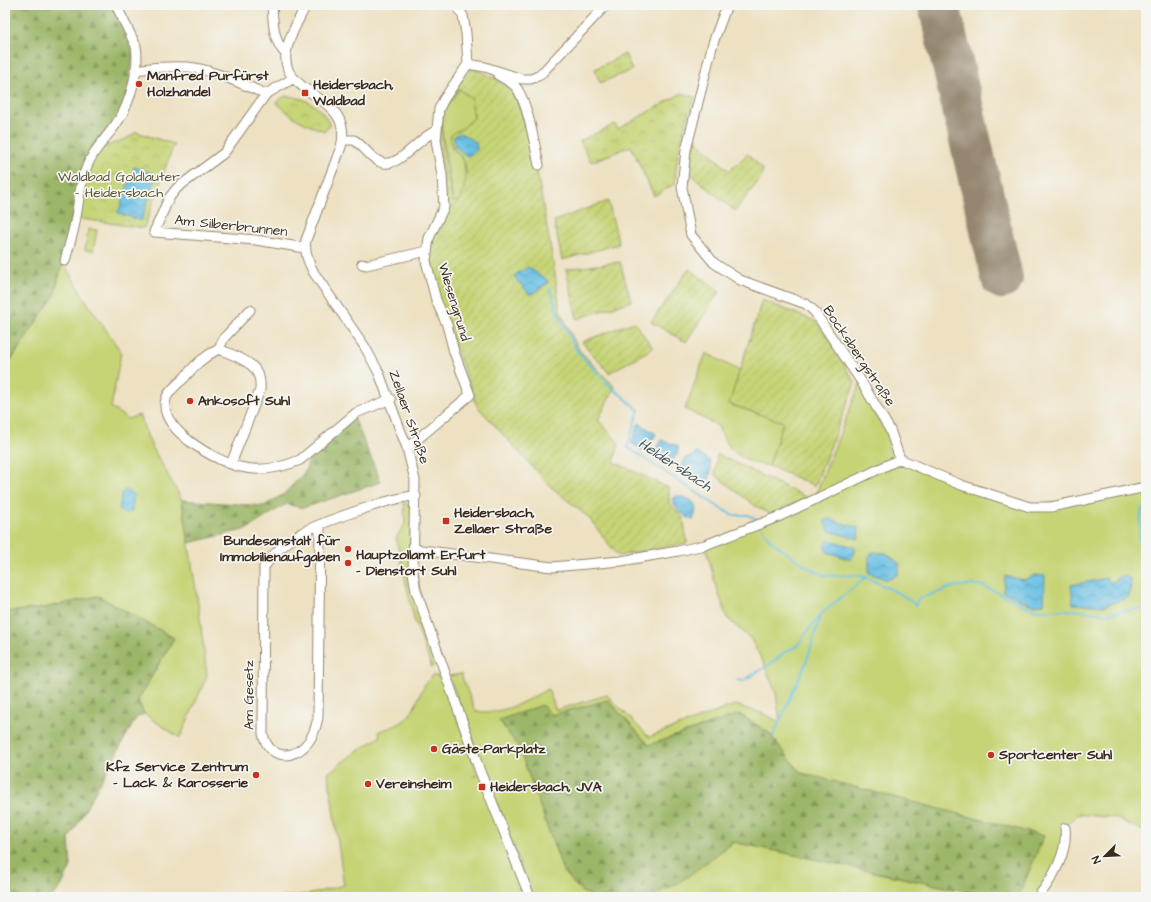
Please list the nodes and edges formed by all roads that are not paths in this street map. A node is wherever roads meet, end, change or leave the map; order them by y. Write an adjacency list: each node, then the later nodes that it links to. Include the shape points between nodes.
1 (116, 5): 10 (street, via 136,46)
2 (272, 5): 7 (street, via 276,34 281,50)
3 (306, 5): 7 (street, via 289,40)
4 (456, 5): 8 (street, via 463,16)
5 (606, 5): 9 (street, via 540,75 530,80 522,79)
6 (727, 5): 24 (street, Bocksbergstraße, via 713,43 686,150 682,188 692,235 714,263 740,280 806,304 814,311 861,380 890,430)
7 (286, 54): 11 (street, via 287,67)
8 (468, 64): 9 (street); 13 (street, Wiesengrund, via 444,98 439,109)
9 (484, 67): 15 (street, via 515,85 527,112)
10 (135, 70): 12 (street, via 188,67 210,72); 18 (street, via 126,107 118,122 92,154 86,167)
11 (294, 78): 12 (street); 14 (street, via 336,113 342,125)
12 (266, 94): 16 (street, Am Silberbrunnen, via 224,152 177,188 169,198 154,232 256,240)
13 (436, 131): 14 (street, via 423,137 399,160 389,163 382,163 371,157 354,140); 17 (street, Wiesengrund, via 444,207 429,238)
14 (343, 140): 16 (street)
15 (539, 165)
16 (305, 248): 22 (street, Zellaer Straße, via 310,266 365,347)
17 (427, 251): 19 (street); 23 (street, Wiesengrund, via 426,261 436,300 470,395)
18 (65, 261)
19 (362, 264)
20 (250, 310): 21 (street, via 224,338)
21 (219, 349): 25 (street, via 246,361 257,370 261,380 260,390); 25 (street, via 206,355 191,369 169,393 166,403 171,422 187,440)
22 (391, 399): 23 (street, Zellaer Straße); 25 (street, via 356,413 310,454 289,465 254,469)
23 (407, 448): 27 (street, Zellaer Straße)
24 (900, 459): 26 (street, via 961,485 1030,507 1050,507); 29 (street, via 778,517 705,545 678,551 621,561 552,567)
25 (231, 464)
26 (1146, 487)
27 (416, 496): 28 (street, Am Gesetz, via 393,499); 29 (street, Zellaer Straße)
28 (320, 525): 28 (street, Am Gesetz, via 300,534 271,556 264,566 263,734 271,750 282,755 304,746 316,730 318,718)
29 (414, 549): 31 (street, Zellaer Straße, via 413,573 416,591 482,777)
30 (1065, 828): 32 (street, via 1063,848 1056,871)
31 (530, 897)
32 (1038, 897)

